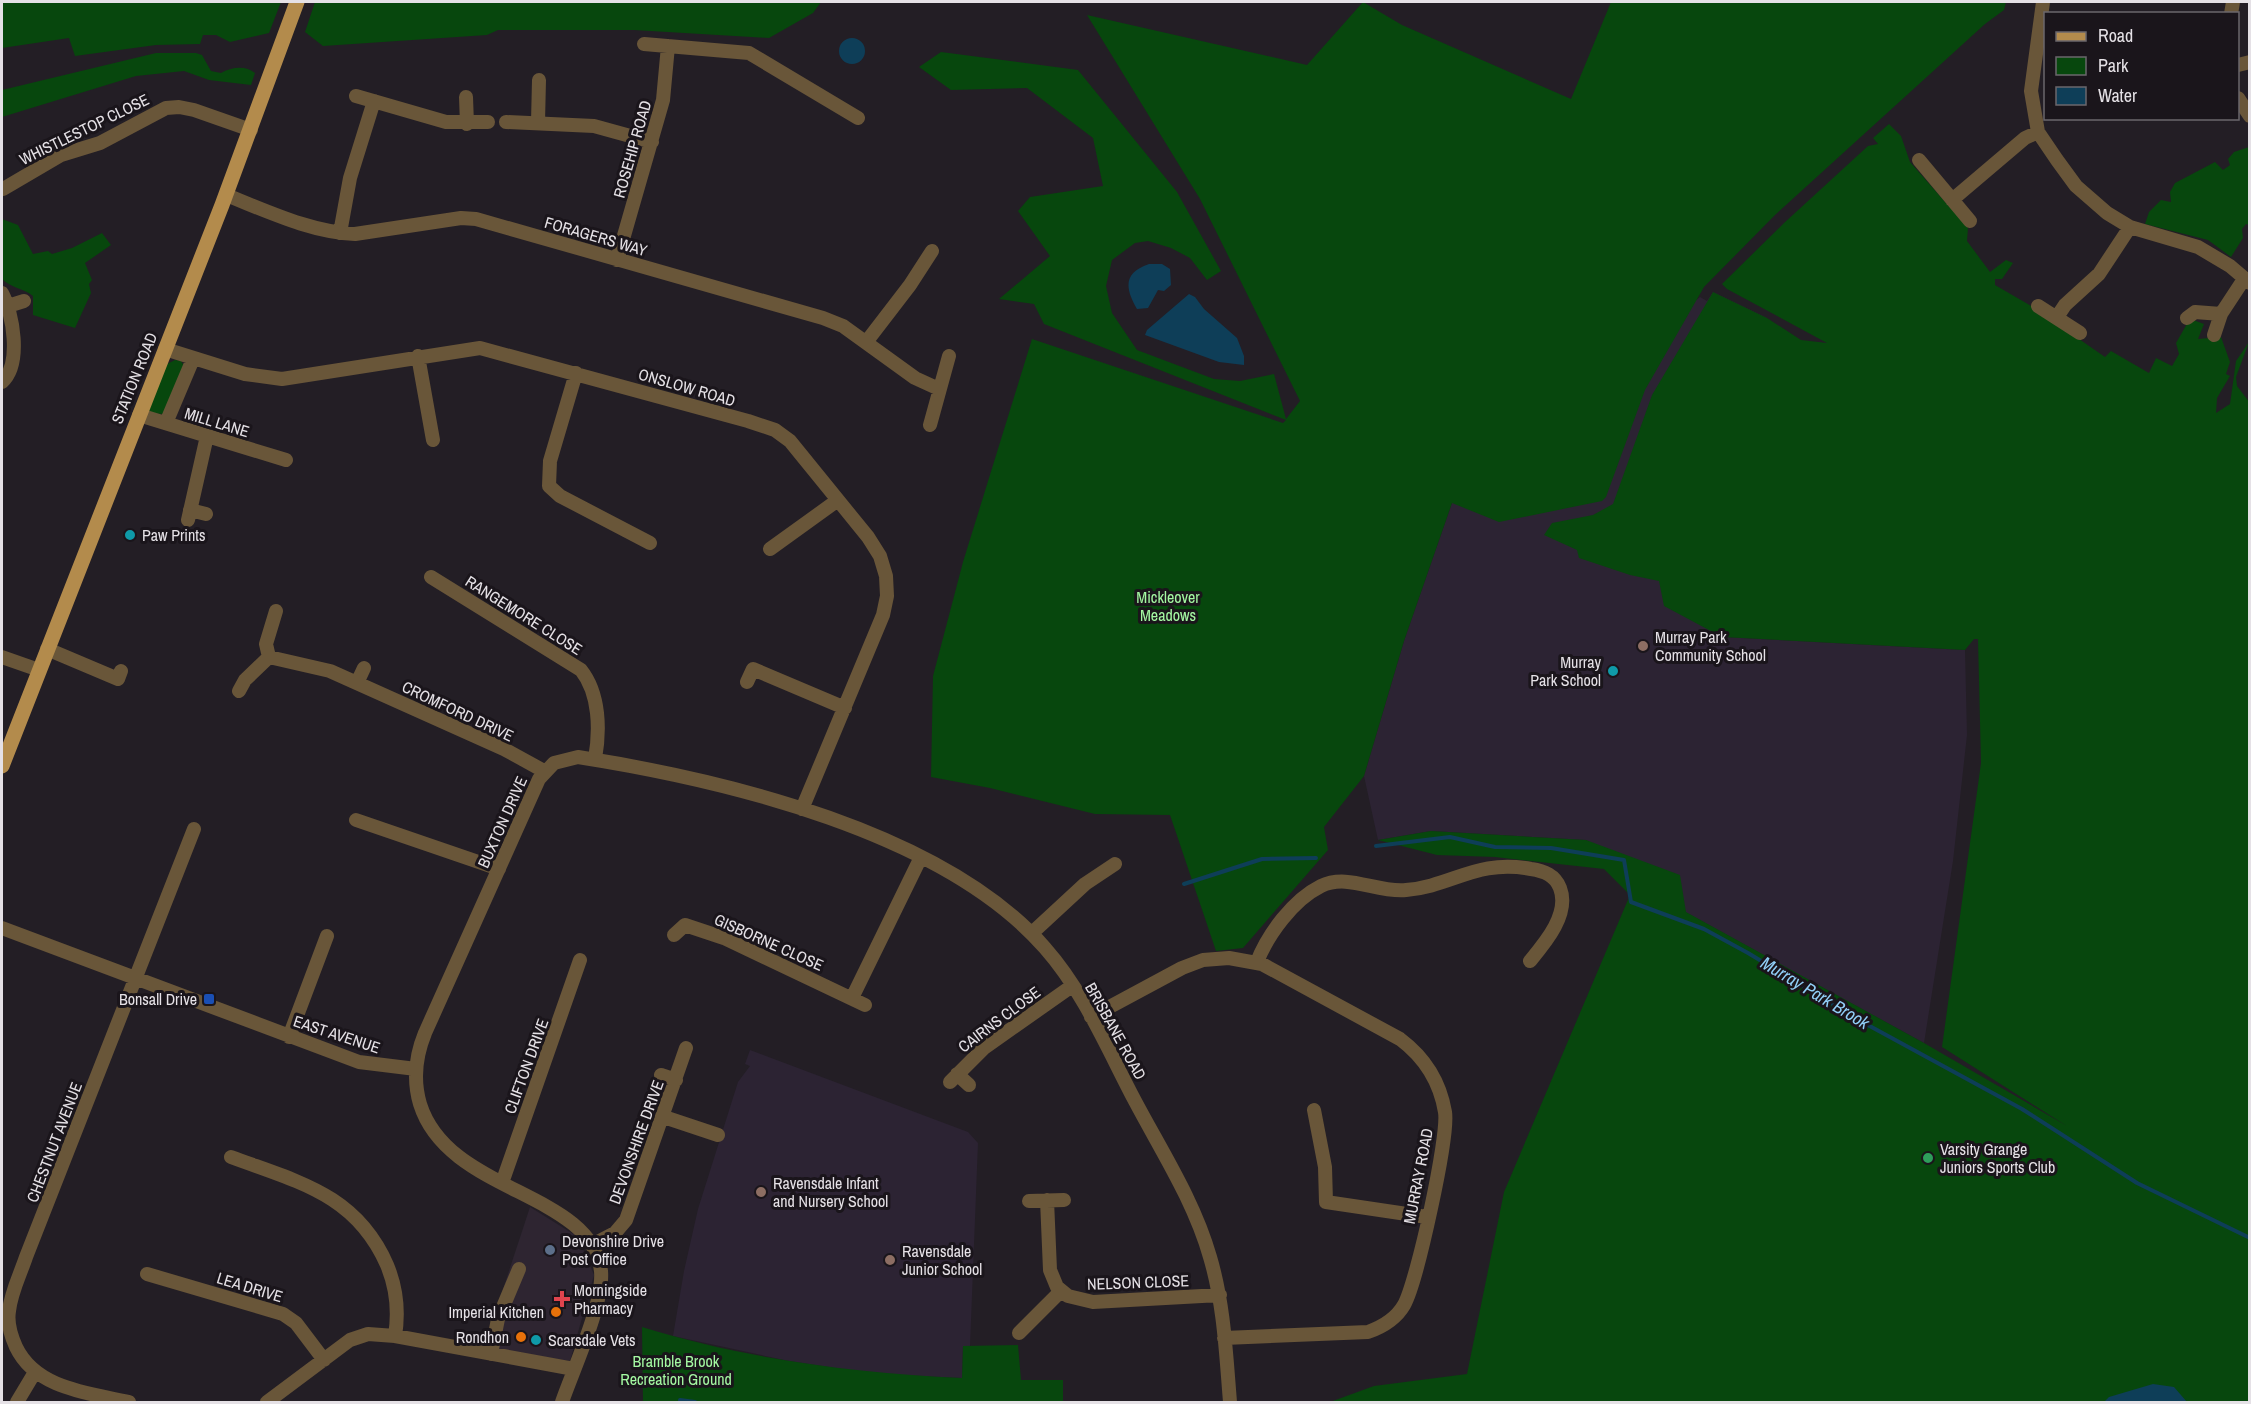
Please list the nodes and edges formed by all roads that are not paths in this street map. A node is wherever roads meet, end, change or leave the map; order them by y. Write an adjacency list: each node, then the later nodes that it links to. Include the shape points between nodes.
1 (297, 2): 17 (main road, STATION ROAD)
2 (2043, 2): 3 (street)
3 (2043, 35): 18 (street, via 2031,91)
4 (644, 44): 5 (street)
5 (668, 46): 12 (street, via 749,53); 19 (street, ROSEHIP ROAD, via 663,100)
6 (539, 80): 15 (street)
7 (356, 96): 10 (street)
8 (466, 97): 16 (street)
9 (2239, 100): 11 (street)
10 (374, 101): 16 (street, via 446,122); 27 (street, via 350,178)
11 (2250, 116)
12 (858, 118)
13 (488, 122): 16 (street)
14 (506, 122): 15 (street)
15 (538, 122): 19 (street, via 594,126)
16 (467, 124)
17 (251, 130): 21 (street, WHISTLESTOP CLOSE, via 179,106 166,108 100,143 62,155); 22 (main road, STATION ROAD)
18 (2038, 132): 23 (street, via 2025,138); 26 (street, via 2076,186 2106,213)
19 (652, 142): 29 (street, ROSEHIP ROAD)
20 (1919, 160): 23 (street)
21 (2, 188): 24 (street, WHISTLESTOP CLOSE)
22 (226, 195): 27 (street, FORAGERS WAY); 41 (main road, STATION ROAD)
23 (1952, 200): 25 (street)
24 (11, 201)
25 (1970, 221)
26 (2130, 227): 30 (street, via 2198,247); 36 (street, via 2098,274)
27 (340, 233): 29 (street, FORAGERS WAY, via 476,219)
28 (932, 251): 40 (street)
29 (617, 260): 40 (street, FORAGERS WAY, via 823,318)
30 (2247, 281): 35 (street)
31 (2, 293): 33 (street)
32 (24, 301): 33 (street)
33 (8, 306): 46 (street, via 13,352 9,373)
34 (2038, 306): 36 (street)
35 (2221, 314): 37 (street, via 2195,312); 39 (street)
36 (2057, 317): 38 (street)
37 (2187, 318)
38 (2080, 333)
39 (2214, 334)
40 (867, 341): 47 (street, FORAGERS WAY, via 915,378)
41 (165, 349): 44 (street, ONSLOW ROAD); 48 (main road, STATION ROAD)
42 (418, 356): 44 (street, ONSLOW ROAD, via 282,379 257,377); 45 (street, ONSLOW ROAD, via 480,348); 52 (street, via 424,426)
43 (949, 356): 47 (street)
44 (193, 359): 49 (street)
45 (576, 373): 54 (street, ONSLOW ROAD, via 776,430 790,441); 57 (street, via 548,472 549,486 560,496 639,530)
46 (2, 382)
47 (939, 389): 50 (street)
48 (139, 415): 49 (street, MILL LANE); 60 (main road, STATION ROAD)
49 (166, 423): 51 (street, MILL LANE)
50 (930, 425)
51 (207, 436): 53 (street, MILL LANE); 55 (street, via 189,515)
52 (433, 440)
53 (286, 460)
54 (838, 500): 56 (street); 69 (street, ONSLOW ROAD, via 874,546 887,584 883,615)
55 (206, 514)
56 (774, 541)
57 (650, 543)
58 (431, 577): 70 (street, RANGEMORE CLOSE, via 581,670 596,704)
59 (276, 611): 62 (street, via 266,644)
60 (47, 649): 64 (main road, STATION ROAD); 65 (street, via 118,679)
61 (2, 657): 64 (street)
62 (269, 657): 66 (street, via 242,686); 68 (street, CROMFORD DRIVE, via 330,671)
63 (364, 668): 68 (street)
64 (39, 670): 71 (main road, STATION ROAD)
65 (121, 671)
66 (233, 672)
67 (747, 682): 69 (street, via 753,669)
68 (357, 683): 72 (street, CROMFORD DRIVE)
69 (845, 708): 73 (street, ONSLOW ROAD)
70 (596, 759): 72 (street, BUXTON DRIVE, via 572,757); 73 (street, BUXTON DRIVE, via 737,790)
71 (2, 766)
72 (544, 771): 79 (street, BUXTON DRIVE)
73 (802, 809): 76 (street, BRISBANE ROAD)
74 (374, 811): 79 (street, via 362,822)
75 (194, 829): 88 (street, CHESTNUT AVENUE)
76 (921, 857): 82 (street, BRISBANE ROAD, via 985,892); 90 (street)
77 (1089, 863): 80 (street)
78 (1115, 864): 80 (street)
79 (499, 869): 97 (street, BUXTON DRIVE, via 425,1033)
80 (1096, 876): 82 (street)
81 (2, 928): 88 (street, EAST AVENUE)
82 (1032, 933): 89 (street, BRISBANE ROAD)
83 (674, 935): 90 (street, GISBORNE CLOSE, via 685,925 724,938)
84 (327, 936): 95 (street)
85 (580, 960): 93 (street, CLIFTON DRIVE)
86 (1530, 961): 87 (street, via 1556,923 1562,904 1560,889 1544,872 1501,866 1404,891 1343,880 1323,885 1306,895 1289,914 1264,944)
87 (1257, 962): 94 (street, MURRAY ROAD, via 1229,958 1192,963); 109 (street, MURRAY ROAD, via 1385,1029 1412,1048 1424,1063 1437,1083 1446,1122)
88 (135, 979): 95 (street, EAST AVENUE); 121 (street, CHESTNUT AVENUE, via 10,1304 13,1340)
89 (1072, 986): 94 (street, BRISBANE ROAD); 100 (street, CAIRNS CLOSE, via 984,1048 954,1078)
90 (852, 998): 92 (street, GISBORNE CLOSE)
91 (550, 1003): 93 (street)
92 (865, 1005)
93 (564, 1007): 105 (street, CLIFTON DRIVE)
94 (1091, 1017): 114 (street, BRISBANE ROAD, via 1189,1202)
95 (289, 1037): 97 (street, EAST AVENUE, via 359,1062)
96 (686, 1048): 99 (street, DEVONSHIRE DRIVE)
97 (416, 1069): 105 (street, via 419,1100 430,1129 455,1156)
98 (661, 1075): 99 (street)
99 (676, 1080): 102 (street, DEVONSHIRE DRIVE)
100 (969, 1085)
101 (1314, 1110): 109 (street, via 1325,1167 1325,1209)
102 (664, 1117): 103 (street); 110 (street, DEVONSHIRE DRIVE, via 624,1224)
103 (718, 1135)
104 (231, 1157): 116 (street, via 314,1189 359,1220 377,1244 393,1282 398,1318)
105 (502, 1183): 110 (street, via 577,1226)
106 (1047, 1200): 107 (street); 108 (street); 113 (street, via 1050,1270)
107 (1064, 1200)
108 (1029, 1201)
109 (1427, 1216): 117 (street, MURRAY ROAD, via 1409,1294 1400,1311 1386,1324 1355,1334)
110 (592, 1245): 120 (street, via 600,1266 600,1286)
111 (519, 1269): 118 (street, via 498,1319)
112 (147, 1274): 119 (street, LEA DRIVE, via 283,1314 296,1323)
113 (1061, 1291): 114 (street, NELSON CLOSE, via 1085,1302); 115 (street, via 1024,1328)
114 (1220, 1295): 117 (street, BRISBANE ROAD)
115 (1017, 1314)
116 (395, 1336): 118 (street); 119 (street, via 355,1337)
117 (1224, 1338): 126 (street, BRISBANE ROAD)
118 (491, 1354): 120 (street)
119 (324, 1360): 124 (street)
120 (574, 1369): 125 (street)
121 (35, 1372): 122 (street); 123 (street, CHESTNUT AVENUE, via 64,1387)
122 (17, 1402)
123 (126, 1402)
124 (267, 1402)
125 (562, 1402)
126 (1230, 1402)

